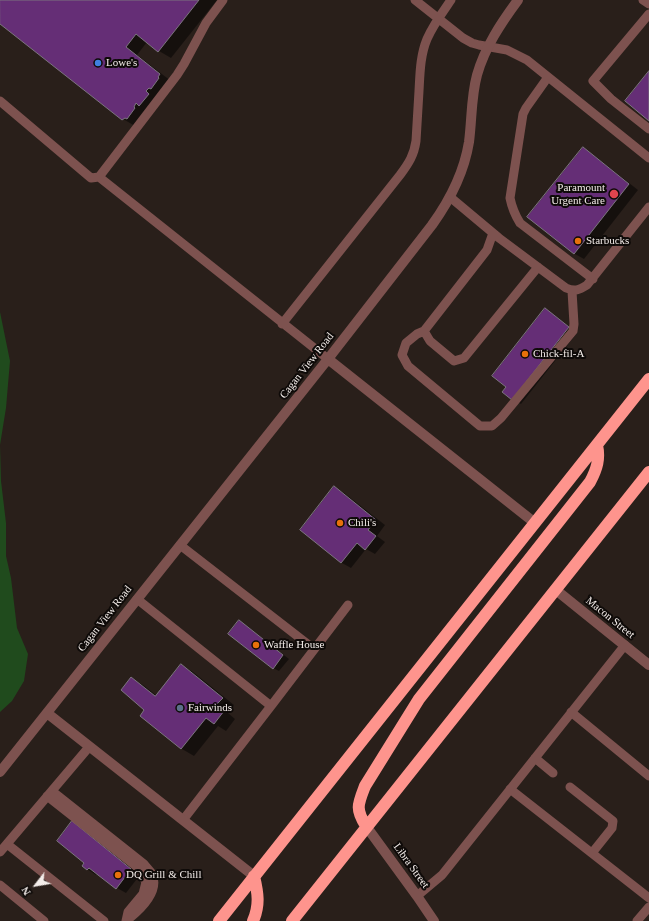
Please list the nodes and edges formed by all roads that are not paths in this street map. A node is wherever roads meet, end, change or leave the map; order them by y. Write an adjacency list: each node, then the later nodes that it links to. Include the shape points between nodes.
1 (223, 0): 14 (lane, via 206,23 177,75)
2 (415, 0): 8 (lane)
3 (451, 0): 8 (lane)
4 (518, 0): 9 (street, Cagan View Road)
5 (643, 0): 6 (lane)
6 (649, 4)
7 (649, 14): 12 (lane, via 593,81)
8 (437, 18): 9 (lane, via 463,38); 21 (lane, via 426,40 420,68 416,140 411,159)
9 (487, 47): 10 (lane, via 518,54); 15 (street, Cagan View Road, via 474,90 466,155)
10 (548, 77): 13 (lane); 19 (lane, via 523,114 510,198 512,207 520,223)
11 (0, 101): 14 (lane, via 91,178)
12 (649, 128)
13 (649, 158)
14 (98, 177): 21 (lane)
15 (450, 197): 17 (lane); 23 (street, Cagan View Road, via 432,225)
16 (649, 207): 19 (lane)
17 (493, 233): 18 (lane); 22 (lane, via 487,250)
18 (538, 267): 20 (lane); 22 (lane, via 464,358 454,361 430,341)
19 (593, 279): 20 (lane, via 580,290)
20 (572, 291): 22 (lane, via 573,331 492,426 480,426 408,366 402,354 406,343)
21 (282, 324): 23 (lane)
22 (424, 331)
23 (328, 359): 27 (street); 28 (street, Cagan View Road)
24 (649, 379): 25 (highway)
25 (597, 445): 27 (highway); 47 (highway, via 598,463 590,482 419,699 365,786 358,808)
26 (649, 472): 29 (highway)
27 (535, 524): 51 (highway)
28 (180, 545): 30 (street, Cagan View Road); 33 (lane)
29 (556, 590): 32 (street, Macon Street); 47 (highway)
30 (137, 599): 35 (lane); 37 (street, Cagan View Road)
31 (348, 605): 33 (lane)
32 (625, 645): 34 (street, Macon Street); 36 (lane)
33 (314, 649): 35 (lane)
34 (649, 664)
35 (271, 706): 46 (lane)
36 (571, 712): 39 (lane); 42 (lane)
37 (47, 713): 38 (street); 40 (street, Cagan View Road)
38 (89, 746): 45 (lane); 46 (street)
39 (535, 758): 41 (lane); 44 (lane)
40 (0, 772)
41 (553, 773)
42 (649, 776)
43 (570, 787): 50 (lane, via 613,821 612,828)
44 (510, 789): 50 (lane); 53 (lane, via 442,875)
45 (50, 794): 48 (lane); 58 (lane, via 137,867 146,882 143,894 128,912)
46 (183, 820): 51 (street)
47 (366, 826): 53 (street, Libra Street); 61 (highway)
48 (7, 844): 49 (lane); 57 (lane)
49 (0, 852)
50 (592, 853): 54 (lane)
51 (254, 876): 59 (highway); 60 (highway, via 258,902)
52 (0, 885): 56 (lane)
53 (417, 896): 62 (street, Libra Street)
54 (649, 898)
55 (649, 907): 63 (lane)
56 (44, 921)
57 (104, 921)
58 (126, 921)
59 (218, 921)
60 (254, 921)
61 (292, 921)
62 (434, 921)
63 (637, 921)

